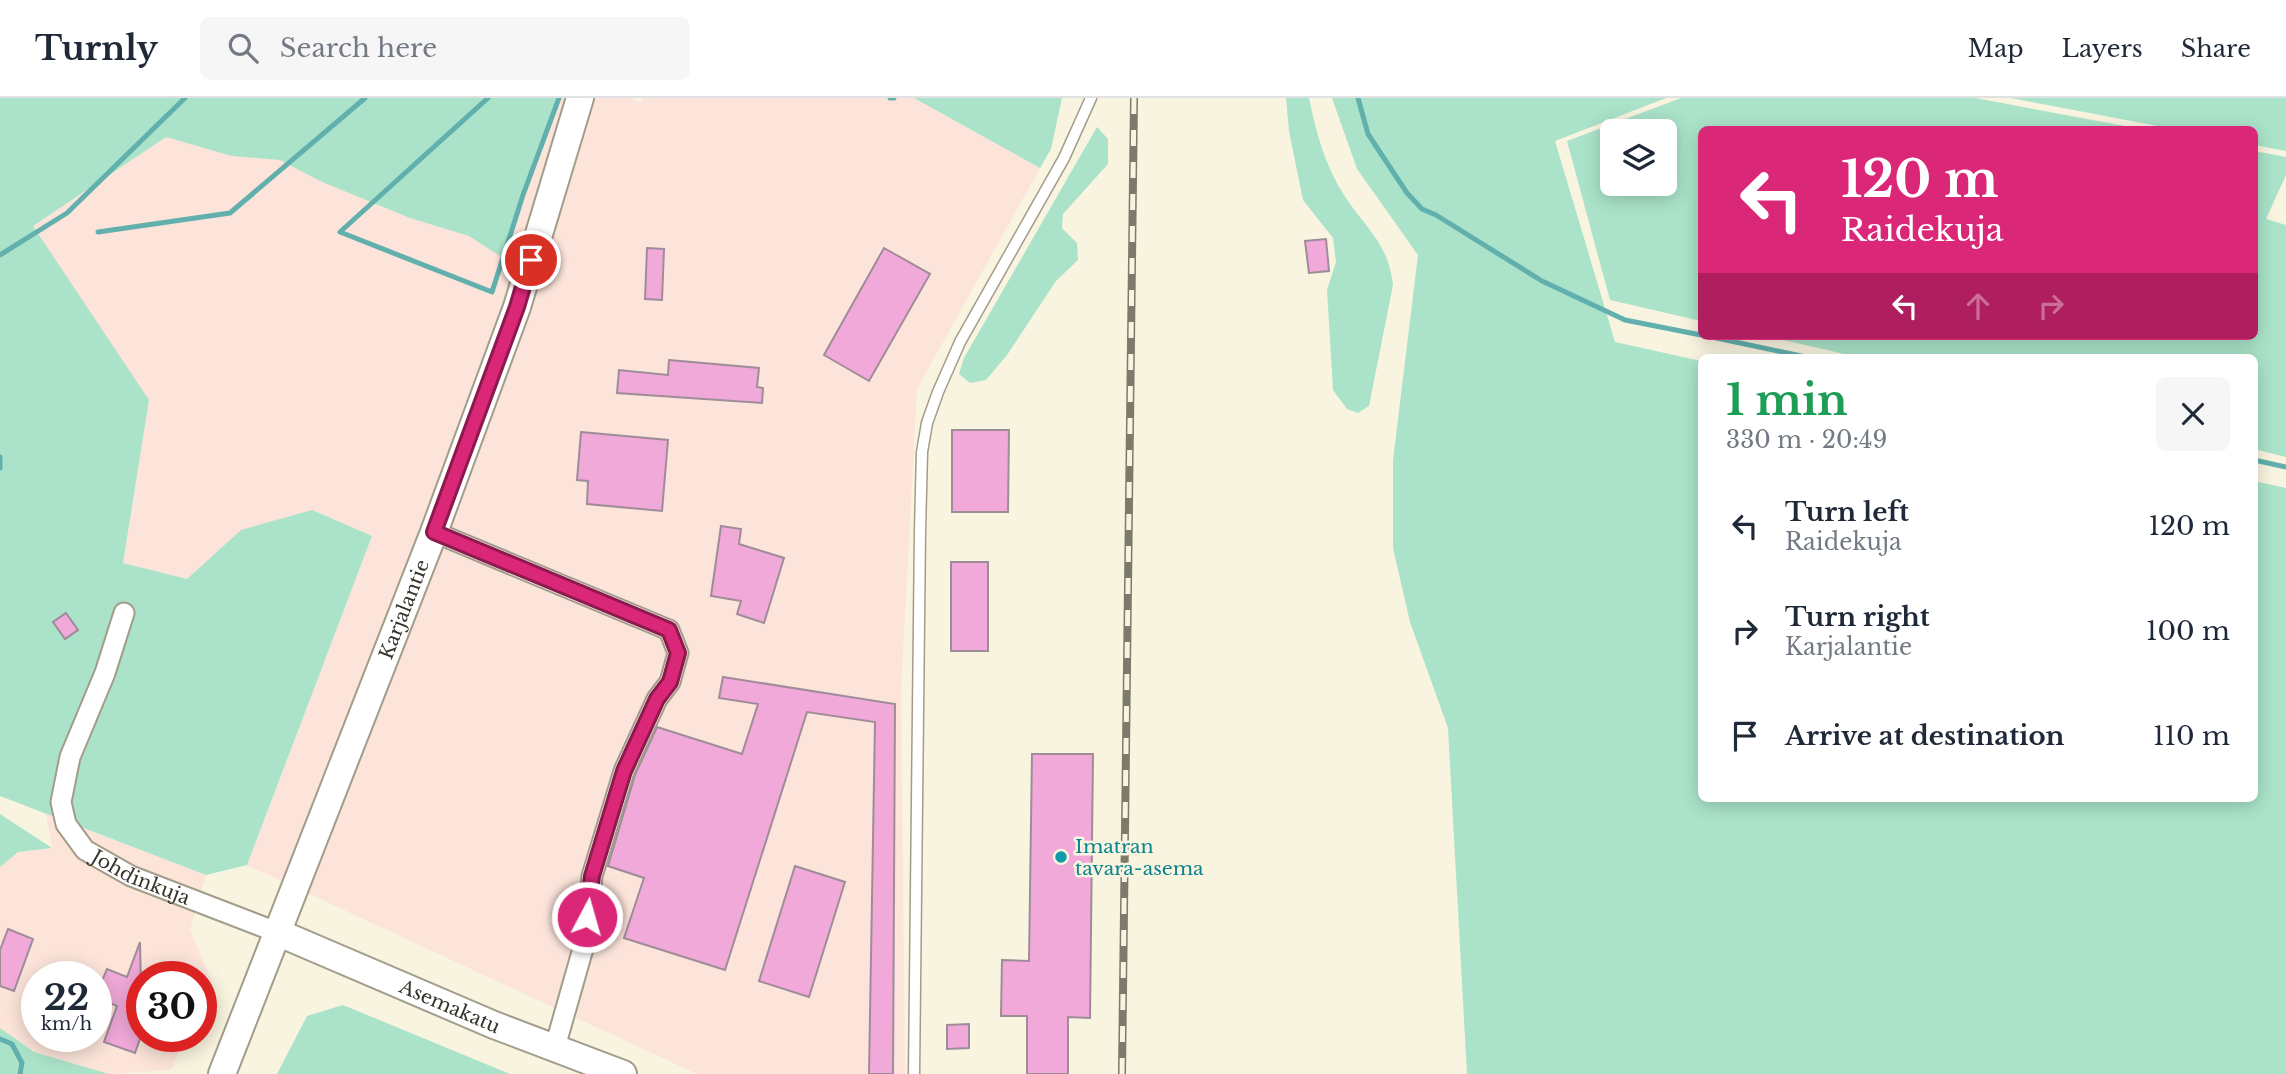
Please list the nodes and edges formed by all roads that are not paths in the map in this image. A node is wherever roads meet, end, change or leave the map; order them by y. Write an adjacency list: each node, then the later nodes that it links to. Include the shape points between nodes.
1 (580, 98): 3 (main road, Karjalantie, via 517,307)
2 (1091, 98): 9 (lane, via 1064,158 960,342 927,423 922,452)
3 (434, 532): 5 (main road, Karjalantie); 6 (street, via 669,630 678,653 670,682 657,699 624,771 592,876 586,938)
4 (124, 613): 5 (street, Johdinkuja, via 70,757 61,802 66,824 85,850 131,876)
5 (279, 933): 6 (main road, Asemakatu); 7 (main road, Karjalantie)
6 (555, 1047): 8 (main road, Asemakatu)
7 (222, 1074)
8 (623, 1074)
9 (914, 1074)

